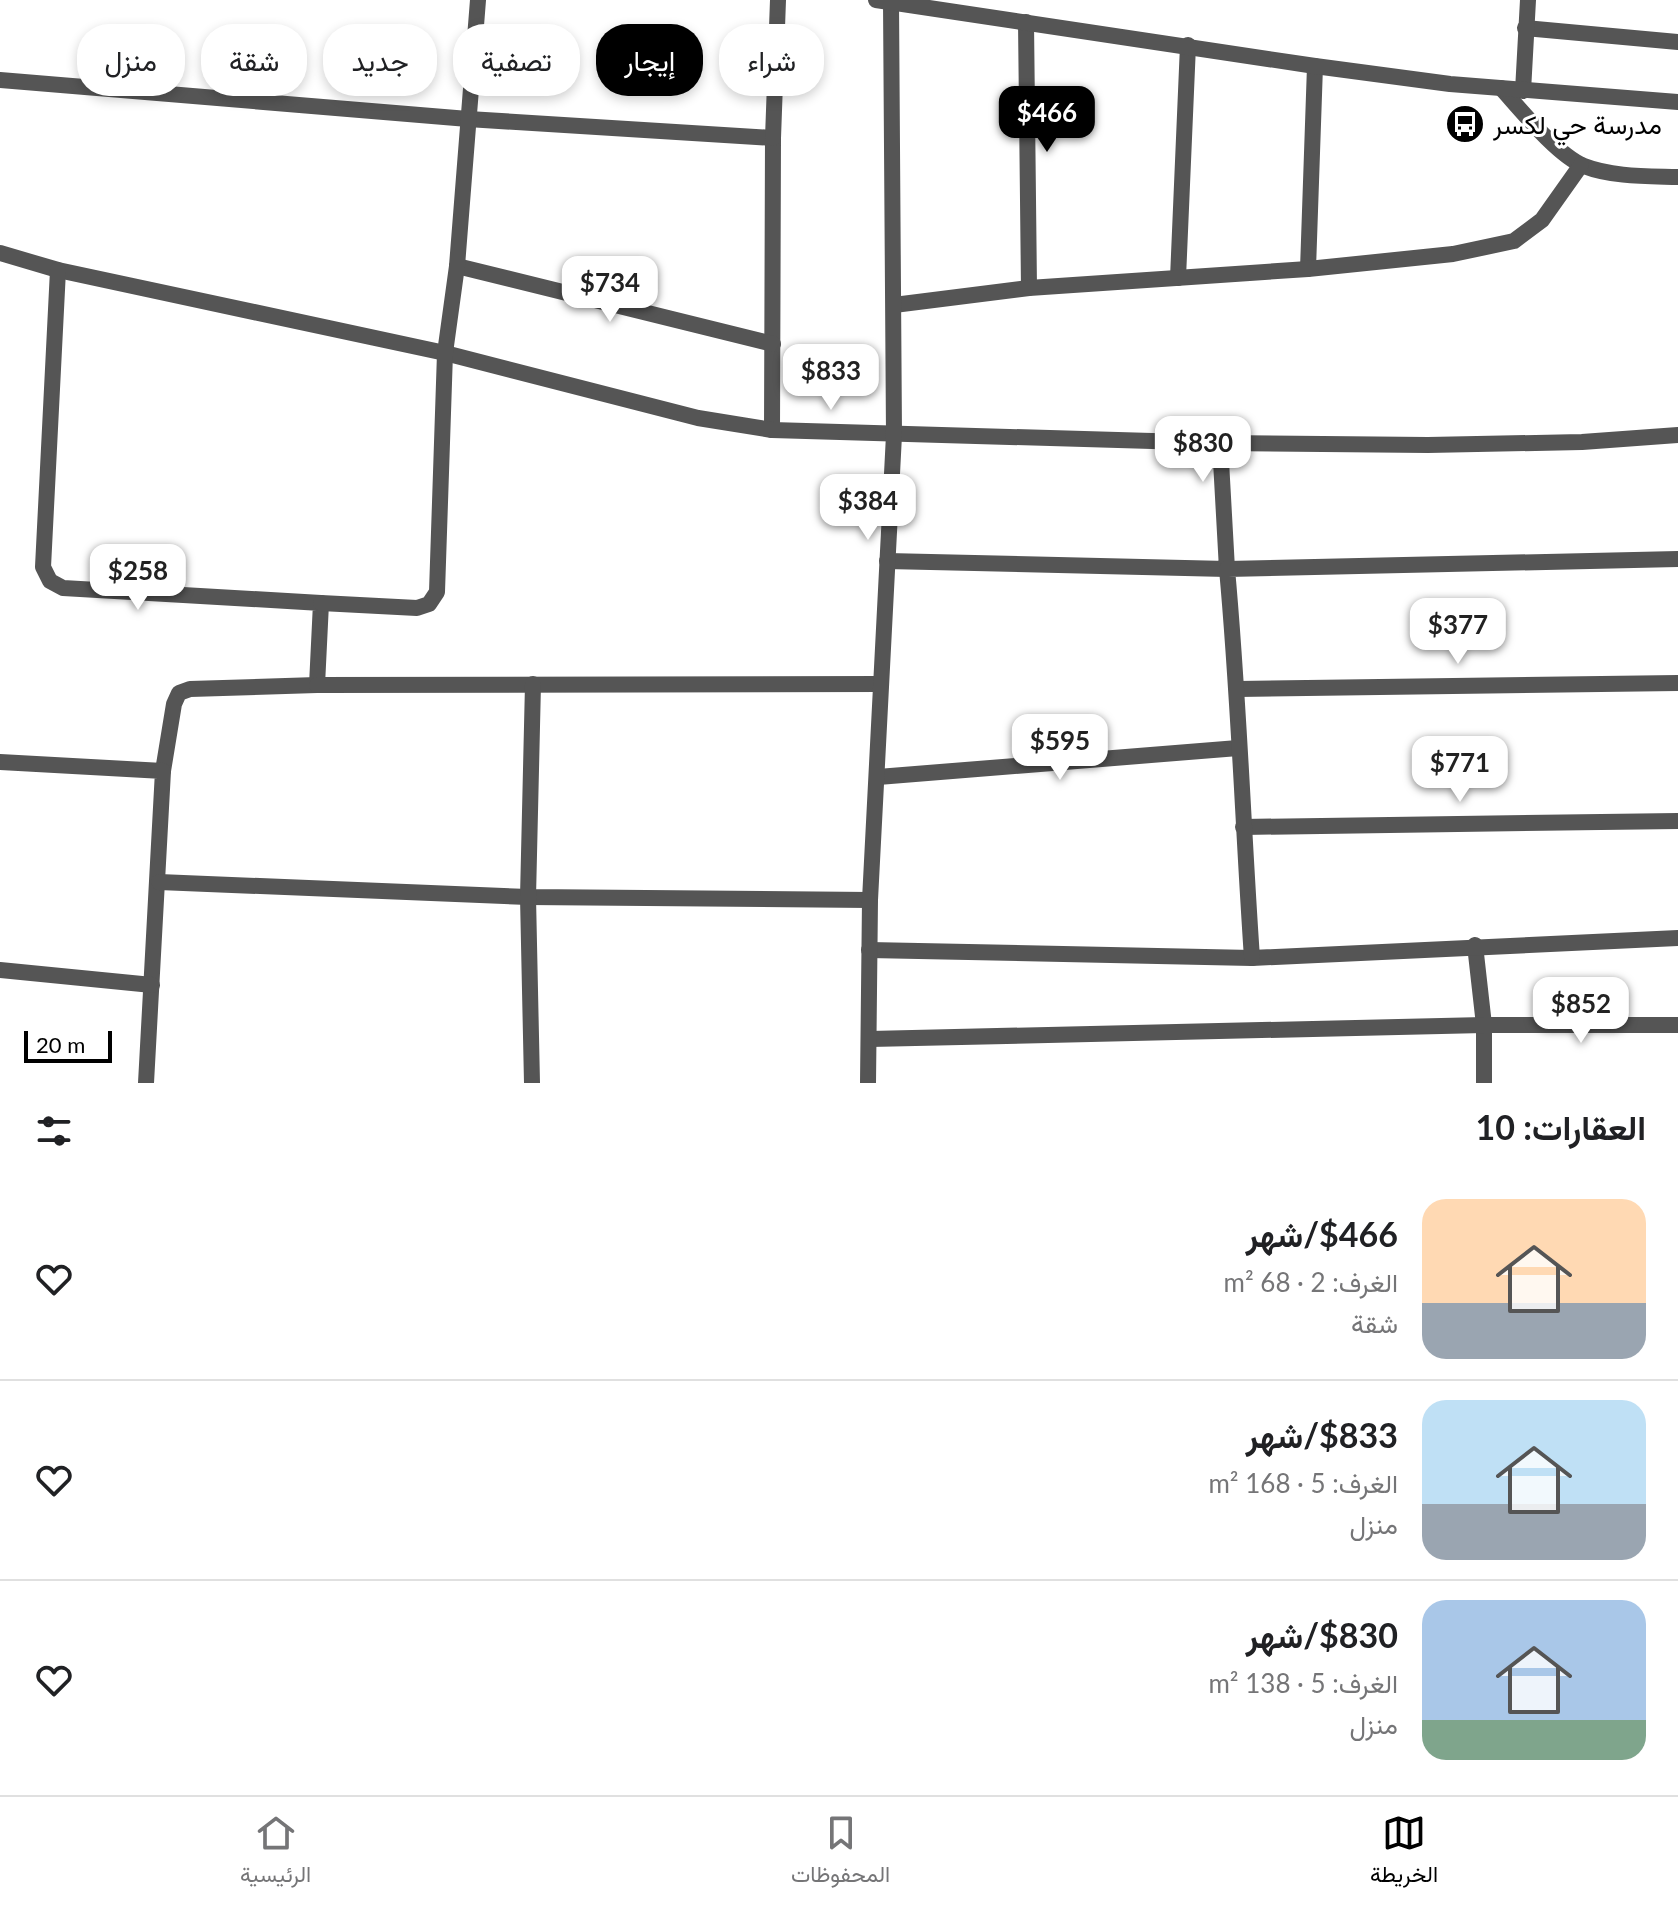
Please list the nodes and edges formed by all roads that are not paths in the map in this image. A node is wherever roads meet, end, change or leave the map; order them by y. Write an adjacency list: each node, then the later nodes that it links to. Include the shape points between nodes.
1 (478, 0): 14 (street)
2 (778, 0): 15 (street)
3 (1528, 0): 6 (street)
4 (884, 1): 5 (street); 24 (street)
5 (1026, 22): 8 (street); 23 (street)
6 (1525, 28): 7 (street); 12 (street)
7 (1678, 42)
8 (1188, 45): 9 (street); 22 (street)
9 (1315, 66): 11 (street); 20 (street)
10 (0, 80): 14 (street)
11 (1501, 88): 12 (street); 16 (street)
12 (1523, 91): 13 (street)
13 (1678, 102)
14 (468, 119): 15 (street); 19 (street)
15 (773, 138): 25 (street)
16 (1581, 165): 17 (street, via 1605,172); 20 (street, via 1542,220 1514,241 1453,254)
17 (1678, 177)
18 (0, 253): 21 (street)
19 (457, 266): 25 (street); 26 (street)
20 (1308, 269): 22 (street)
21 (58, 270): 26 (street); 34 (street, via 43,567 50,581 63,588)
22 (1178, 278): 23 (street)
23 (1029, 288): 24 (street)
24 (894, 305): 28 (street)
25 (773, 344): 27 (street)
26 (445, 353): 27 (street, via 698,418); 34 (street, via 437,592 429,604 417,608)
27 (772, 430): 28 (street)
28 (894, 435): 30 (street); 32 (street)
29 (1678, 435): 30 (street, via 1459,445)
30 (1220, 443): 33 (street)
31 (1678, 559): 33 (street)
32 (887, 561): 33 (street); 37 (street)
33 (1227, 569): 39 (street)
34 (321, 603): 38 (street)
35 (1678, 683): 39 (street)
36 (533, 684): 37 (street); 38 (street); 47 (street)
37 (881, 684): 43 (street)
38 (317, 685): 42 (street, via 179,693)
39 (1238, 689): 40 (street)
40 (1238, 748): 43 (street); 45 (street)
41 (0, 762): 42 (street)
42 (163, 771): 46 (street)
43 (878, 777): 48 (street)
44 (1678, 821): 45 (street)
45 (1243, 827): 52 (street)
46 (159, 882): 47 (street); 54 (street)
47 (528, 897): 48 (street); 59 (street)
48 (870, 900): 51 (street)
49 (1678, 938): 50 (street)
50 (1475, 945): 52 (street); 55 (street)
51 (869, 950): 52 (street); 57 (street)
52 (1252, 958)
53 (0, 970): 54 (street)
54 (152, 985): 58 (street)
55 (1484, 1025): 56 (street); 57 (street); 61 (street)
56 (1678, 1025)
57 (870, 1039): 60 (street)
58 (146, 1083)
59 (532, 1083)
60 (868, 1083)
61 (1484, 1083)

